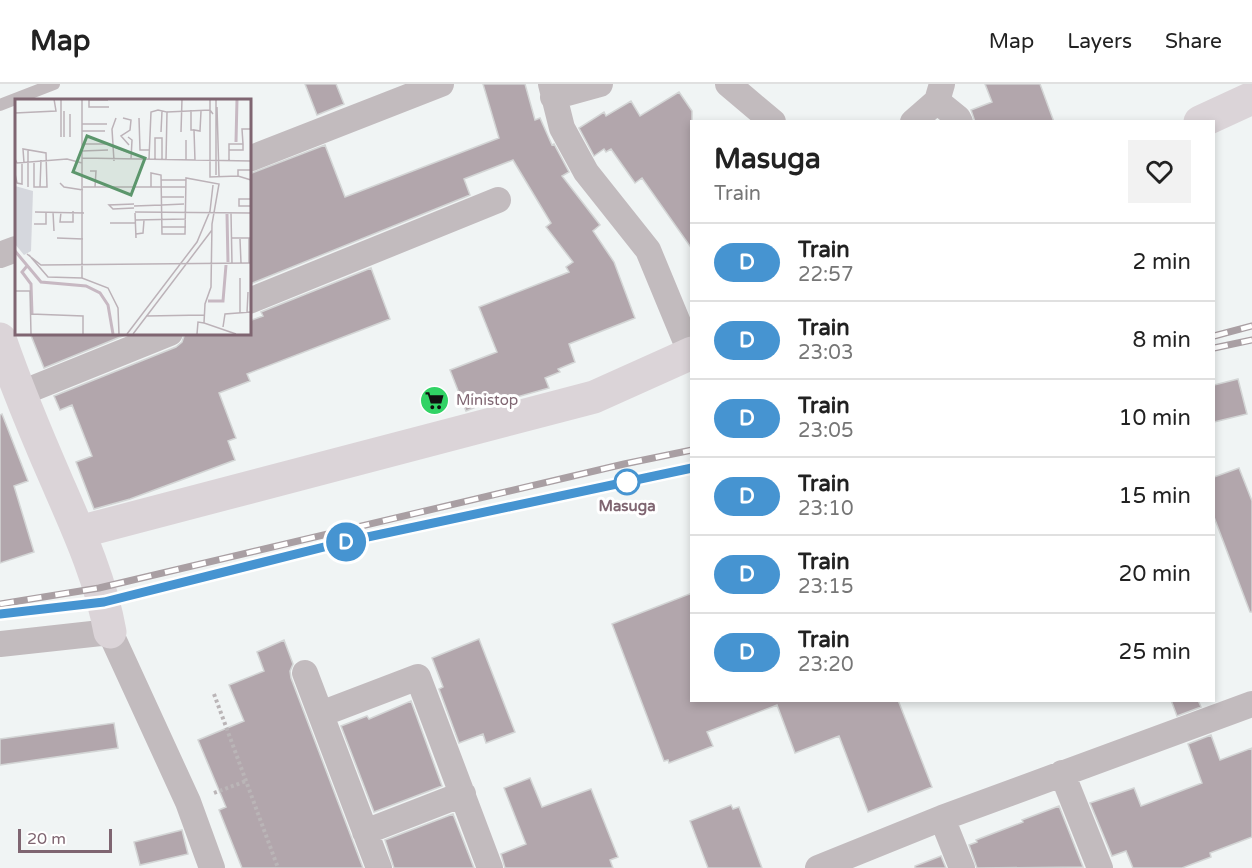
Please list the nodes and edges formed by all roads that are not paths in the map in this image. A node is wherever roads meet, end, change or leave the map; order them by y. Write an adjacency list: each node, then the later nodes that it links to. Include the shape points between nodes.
1 (54, 84): 9 (lane)
2 (441, 84): 15 (street)
3 (600, 84): 5 (street)
4 (728, 84): 11 (street)
5 (552, 90): 22 (street, via 562,128 586,172 648,250)
6 (940, 93): 12 (street); 13 (street)
7 (1252, 98): 14 (street)
8 (15, 99): 10 (lane)
9 (15, 99)
10 (0, 105)
11 (771, 120)
12 (915, 120)
13 (959, 120)
14 (1204, 120)
15 (250, 159)
16 (498, 200): 19 (street)
17 (15, 249): 18 (street)
18 (0, 255)
19 (250, 301)
20 (168, 334): 24 (street)
21 (0, 339): 24 (street)
22 (690, 352)
23 (690, 354): 25 (street, via 594,397)
24 (19, 394): 25 (street)
25 (79, 532): 26 (street, via 104,602)
26 (110, 632): 27 (street); 35 (street, via 188,802)
27 (0, 644)
28 (305, 674): 30 (street)
29 (1252, 704): 31 (street)
30 (321, 714): 32 (street, via 418,677); 34 (street)
31 (1062, 773): 33 (street); 40 (street)
32 (463, 794): 34 (street); 37 (street)
33 (942, 818): 38 (street); 39 (street)
34 (365, 832): 36 (street)
35 (212, 868)
36 (379, 868)
37 (490, 868)
38 (818, 868)
39 (962, 868)
40 (1101, 868)

